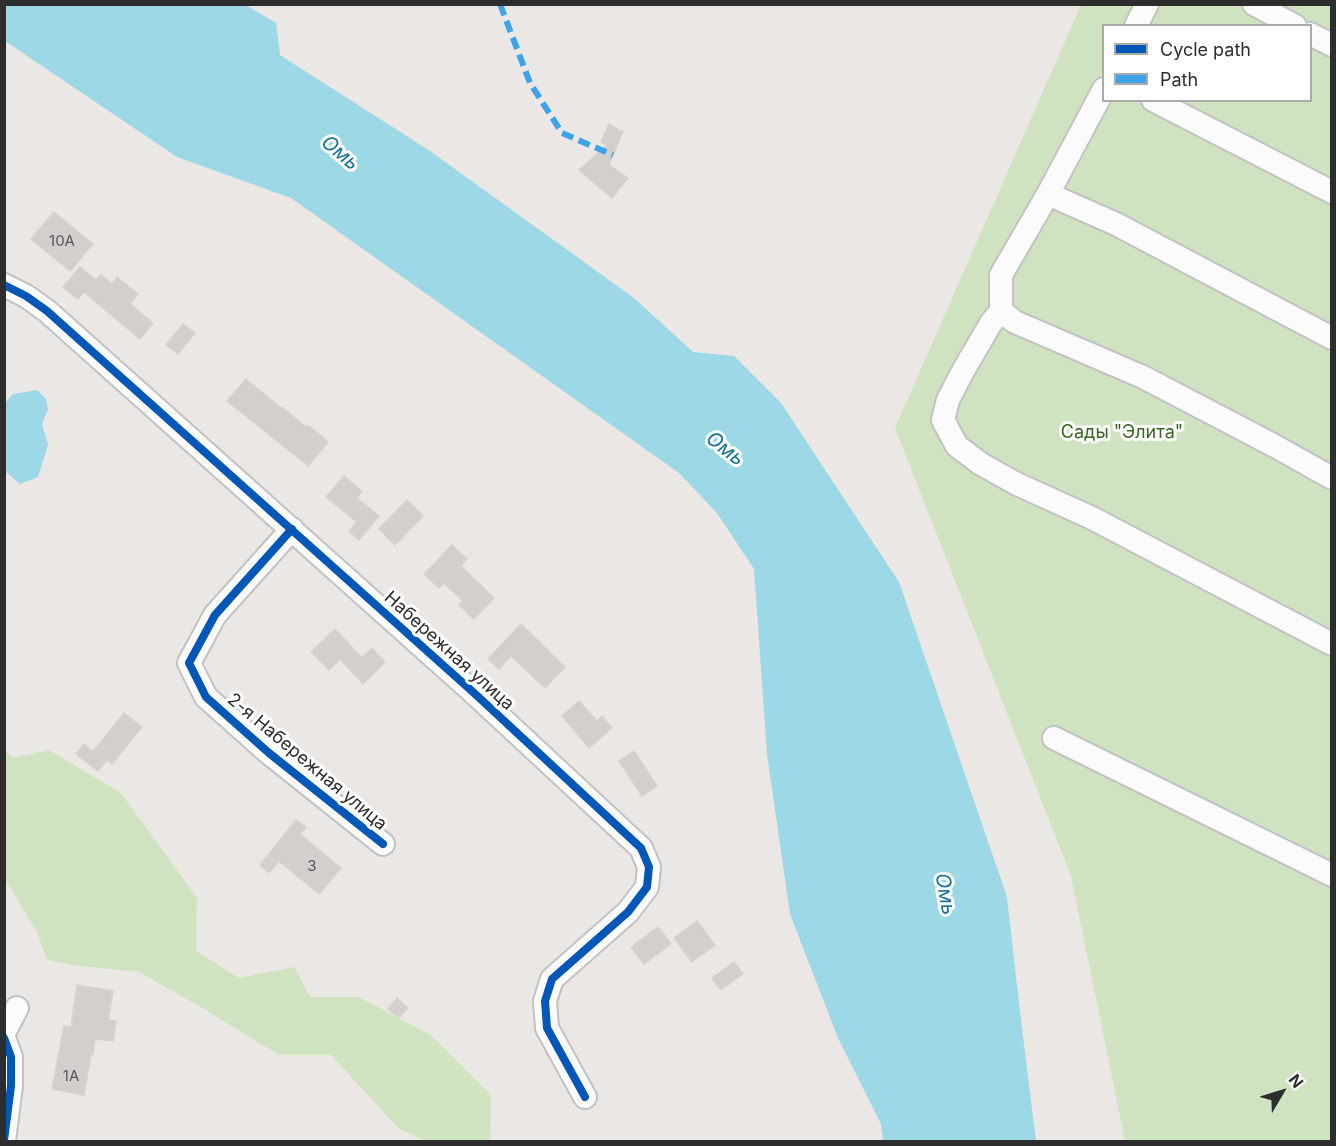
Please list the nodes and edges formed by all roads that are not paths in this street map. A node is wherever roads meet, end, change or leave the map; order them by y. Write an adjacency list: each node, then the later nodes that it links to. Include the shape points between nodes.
1 (1147, 4): 3 (street)
2 (1254, 4): 4 (street)
3 (1137, 24)
4 (1291, 24)
5 (1312, 35): 6 (street)
6 (1332, 45)
7 (1102, 93): 10 (street)
8 (1157, 102): 9 (street)
9 (1332, 192)
10 (1048, 194): 12 (street, via 1000,275); 13 (street, via 1116,224)
11 (4, 285): 15 (street, Набережная улица, via 47,311)
12 (1001, 311): 14 (street, via 1016,322 1143,377); 16 (street, via 948,400 943,420 957,446 1008,479)
13 (1332, 338)
14 (1332, 478)
15 (292, 529): 18 (street, 2-я Набережная улица, via 214,615 189,663 206,697); 23 (street, Набережная улица, via 641,848 649,867 647,887 628,912 552,980 545,1001 547,1028)
16 (1332, 644)
17 (1054, 738): 19 (street)
18 (383, 844)
19 (1332, 876)
20 (17, 1008): 21 (street)
21 (4, 1033)
22 (4, 1038): 24 (street, via 11,1057)
23 (585, 1097)
24 (4, 1140)

